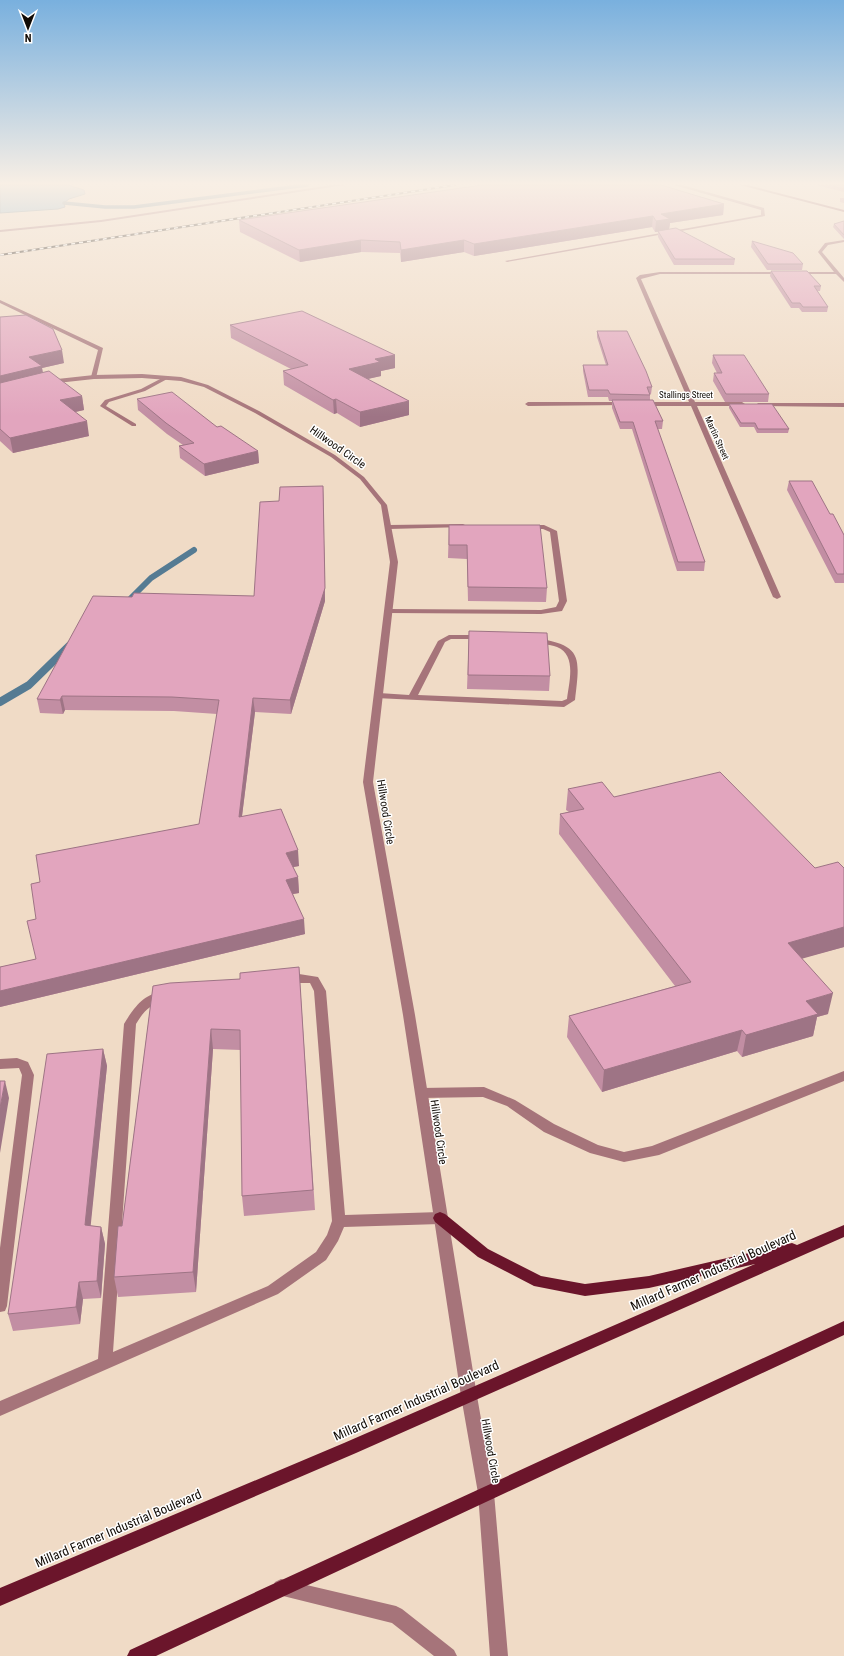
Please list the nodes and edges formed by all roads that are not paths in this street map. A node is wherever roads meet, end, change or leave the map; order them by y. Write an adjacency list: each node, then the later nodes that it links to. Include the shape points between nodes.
1 (828, 262): 2 (street)
2 (837, 273): 3 (street); 11 (street, Martin Street, via 660,273 638,278)
3 (844, 281)
4 (0, 301): 5 (street, via 101,349)
5 (94, 377): 6 (street, Hillwood Circle); 7 (street, Hillwood Circle)
6 (166, 378): 15 (street, via 142,390 106,401 102,406); 17 (street, Hillwood Circle, via 206,386 334,456 362,478 384,505)
7 (36, 385)
8 (528, 404): 9 (street)
9 (630, 404)
10 (638, 404): 11 (street, Stallings Street)
11 (692, 404): 12 (street, Stallings Street); 19 (street, Martin Street)
12 (748, 404)
13 (756, 404): 14 (street)
14 (844, 405)
15 (134, 425)
16 (471, 526): 17 (street)
17 (389, 527): 20 (street, Hillwood Circle, via 394,562)
18 (521, 527): 20 (street, via 544,527 553,531 564,601 558,609 541,612)
19 (777, 597)
20 (389, 611): 23 (street, Hillwood Circle)
21 (491, 637): 24 (street, via 449,637 442,641)
22 (528, 639): 24 (street, via 554,642 567,647 571,653 574,670 571,700 564,704)
23 (379, 696): 24 (street); 29 (street, Hillwood Circle, via 368,782)
24 (412, 698)
25 (276, 981): 31 (street, via 299,978 314,980 320,991)
26 (178, 995): 36 (street, via 155,999 142,1005 130,1024)
27 (0, 1064): 34 (street, via 24,1065 28,1075)
28 (844, 1076): 29 (street, via 654,1151 624,1157 595,1149 549,1128 511,1103 484,1092)
29 (421, 1093): 30 (street, Hillwood Circle)
30 (440, 1218): 31 (street); 33 (main road, via 483,1253 539,1282 585,1290 649,1282); 37 (street, Hillwood Circle)
31 (338, 1221): 36 (street, via 333,1237 321,1256 273,1290)
32 (844, 1231): 33 (main road, Millard Farmer Industrial Boulevard)
33 (818, 1243): 37 (main road, Millard Farmer Industrial Boulevard)
34 (0, 1306)
35 (844, 1328): 39 (main road)
36 (104, 1364): 38 (street)
37 (469, 1396): 39 (street, Hillwood Circle); 41 (main road, Millard Farmer Industrial Boulevard)
38 (0, 1409)
39 (486, 1493): 40 (main road); 44 (street, Hillwood Circle)
40 (281, 1588): 42 (main road); 43 (street, via 396,1615)
41 (0, 1597)
42 (136, 1656)
43 (448, 1656)
44 (499, 1656)

